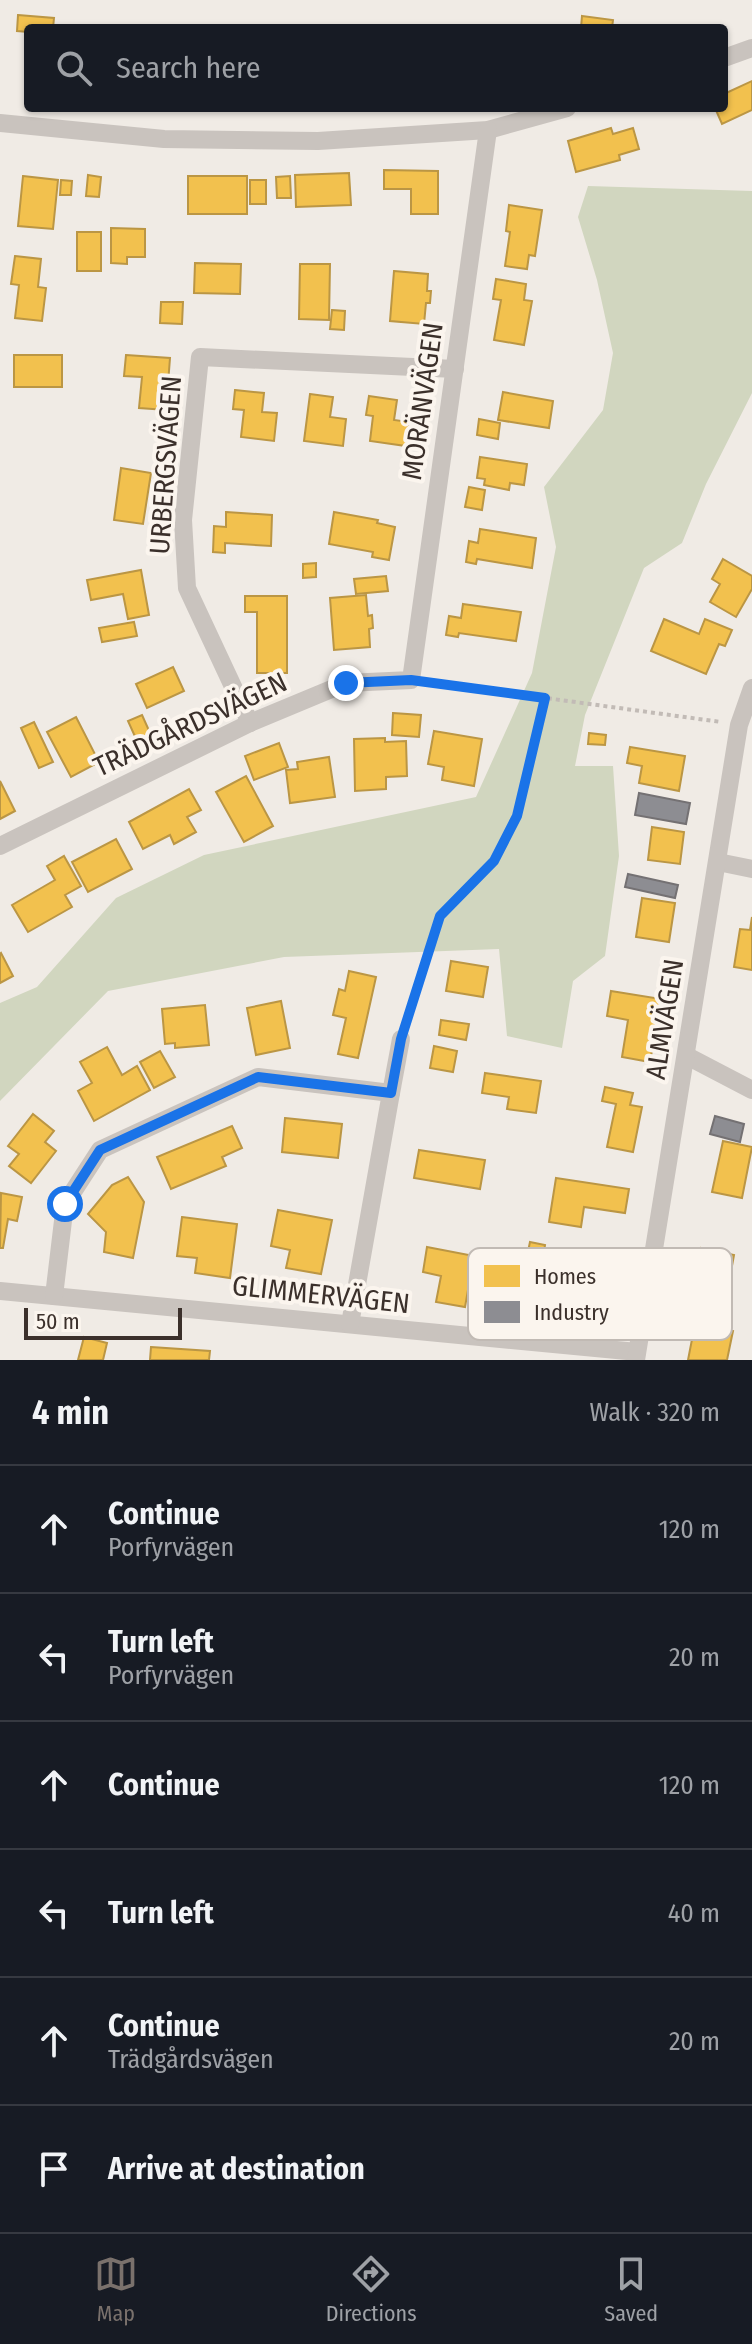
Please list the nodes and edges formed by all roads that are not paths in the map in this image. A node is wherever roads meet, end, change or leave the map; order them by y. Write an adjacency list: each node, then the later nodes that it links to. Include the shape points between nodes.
1 (752, 48): 2 (street)
2 (728, 57)
3 (553, 112): 5 (street)
4 (0, 123): 5 (street, via 164,139 318,141)
5 (488, 130): 6 (street, MORÄNVÄGEN)
6 (455, 369): 7 (street, MORÄNVÄGEN); 9 (street, URBERGSVÄGEN, via 200,357 183,520 187,588)
7 (411, 680): 9 (street, TRÄDGÅRDSVÄGEN, via 346,683)
8 (752, 688): 11 (street, ALMVÄGEN, via 739,725)
9 (250, 723): 10 (street, TRÄDGÅRDSVÄGEN)
10 (0, 846)
11 (718, 862): 12 (street); 14 (street, ALMVÄGEN)
12 (752, 869)
13 (401, 1039): 16 (street)
14 (687, 1056): 15 (street); 17 (street, ALMVÄGEN)
15 (752, 1090)
16 (391, 1093): 19 (street, via 258,1077 100,1150 65,1204); 20 (street)
17 (655, 1248)
18 (0, 1291): 19 (street, GLIMMERVÄGEN)
19 (54, 1296): 20 (street, GLIMMERVÄGEN)
20 (350, 1324): 21 (street, GLIMMERVÄGEN)
21 (468, 1337)
22 (494, 1340): 23 (street, GLIMMERVÄGEN)
23 (637, 1356)

